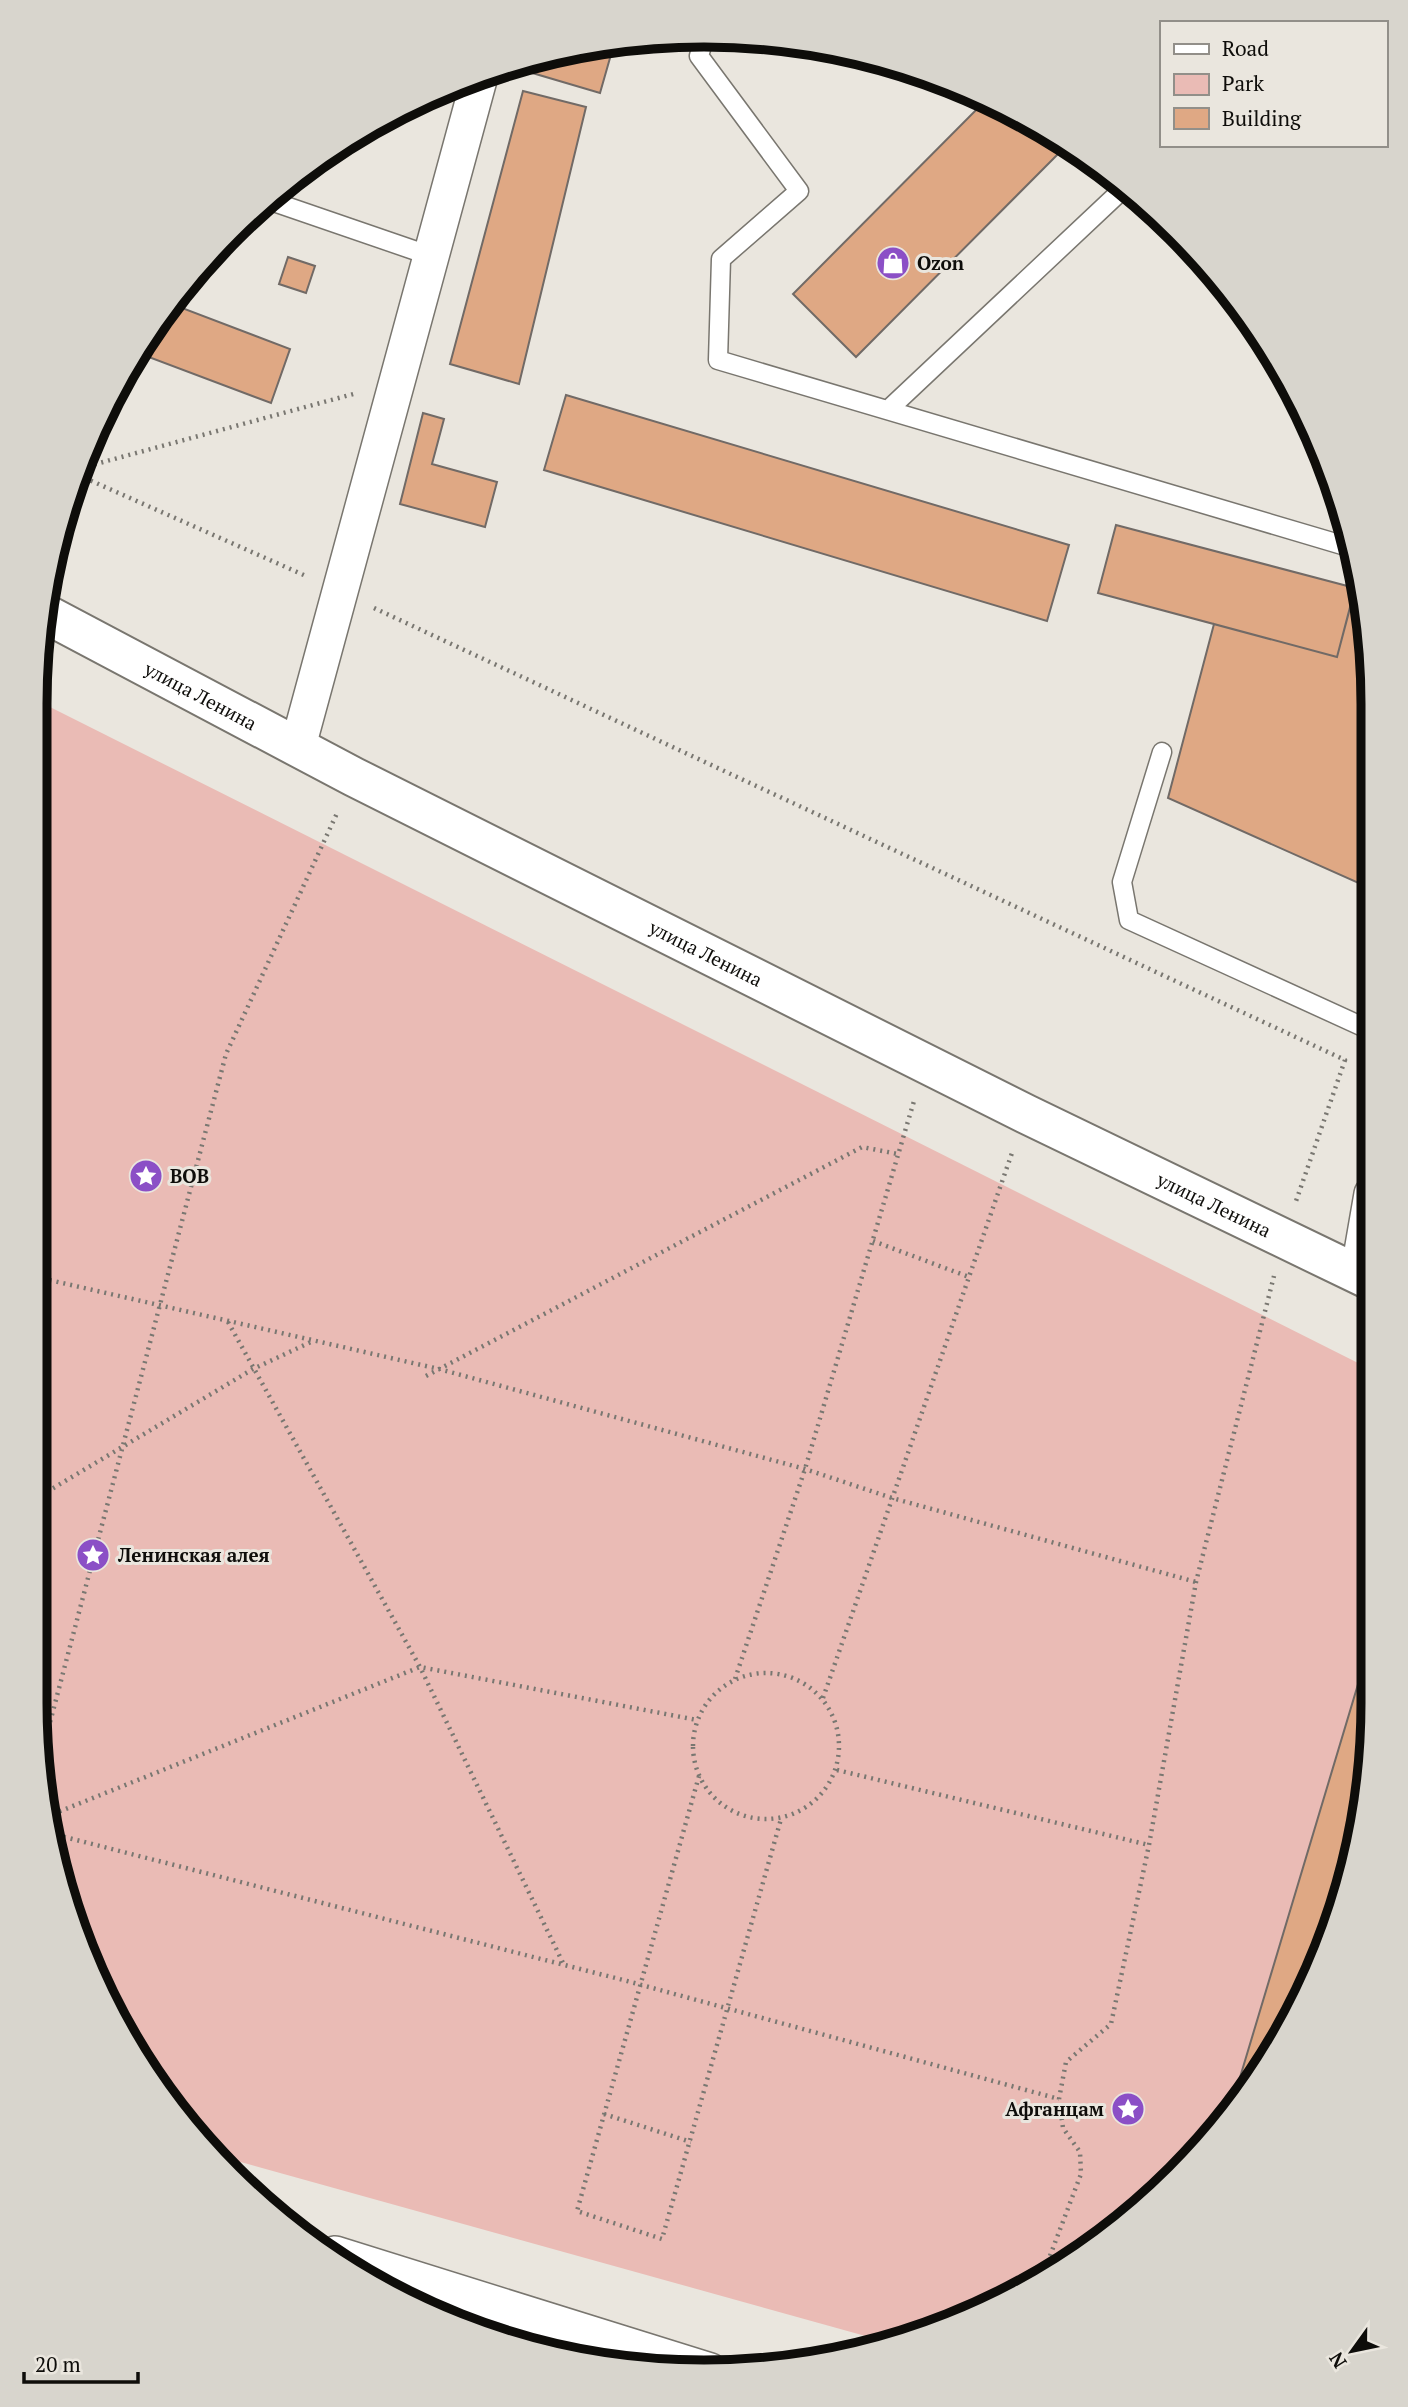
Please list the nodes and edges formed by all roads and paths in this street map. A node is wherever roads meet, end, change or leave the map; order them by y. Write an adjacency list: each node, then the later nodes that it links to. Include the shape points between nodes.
1 (702, 47): 7 (lane, via 699,56 799,191 721,259 718,360)
2 (477, 88): 5 (street)
3 (1118, 194): 7 (lane)
4 (279, 204): 5 (lane)
5 (431, 256): 6 (street)
6 (397, 382): 8 (path); 11 (street)
7 (888, 410): 10 (lane)
8 (93, 465)
9 (87, 479): 11 (path)
10 (1340, 544)
11 (340, 592): 13 (street); 20 (path, via 1345,1060)
12 (53, 618): 13 (street, улица Ленина)
13 (298, 746): 15 (street, улица Ленина)
14 (1162, 752): 16 (lane, via 1122,883 1129,920)
15 (354, 777): 17 (street, улица Ленина); 25 (path, via 226,1054)
16 (1361, 1026)
17 (925, 1063): 18 (street, улица Ленина); 19 (path)
18 (1026, 1114): 20 (street, улица Ленина); 23 (path)
19 (898, 1154): 21 (path); 29 (path, via 862,1147)
20 (1283, 1240): 22 (street, улица Ленина); 35 (path)
21 (873, 1241): 23 (path); 32 (path)
22 (1361, 1276)
23 (968, 1277): 34 (path)
24 (47, 1280): 25 (path)
25 (159, 1306): 26 (path); 31 (path)
26 (228, 1322): 27 (path); 28 (path)
27 (314, 1341): 28 (path); 29 (path)
28 (253, 1369): 31 (path); 36 (path)
29 (439, 1369): 30 (path); 32 (path)
30 (426, 1376)
31 (122, 1448): 33 (path); 40 (path)
32 (805, 1469): 34 (path); 37 (path)
33 (47, 1492)
34 (892, 1498): 35 (path); 38 (path)
35 (1196, 1582): 46 (path)
36 (420, 1667): 39 (path); 43 (path); 47 (path)
37 (735, 1679): 38 (path, via 766,1672 798,1679); 39 (path, via 712,1695)
38 (823, 1698): 41 (path, via 839,1733)
39 (697, 1720): 42 (path, via 693,1749)
40 (48, 1729)
41 (836, 1770): 44 (path, via 815,1802); 46 (path)
42 (699, 1776): 44 (path, via 719,1803 749,1818); 48 (path)
43 (57, 1812)
44 (781, 1819): 49 (path)
45 (61, 1836): 47 (path)
46 (1149, 1846): 50 (path, via 1111,2024 1066,2062)
47 (564, 1965): 48 (path)
48 (640, 1985): 49 (path); 51 (path)
49 (729, 2009): 50 (path); 52 (path)
50 (1059, 2099): 54 (path, via 1063,2128 1080,2152 1081,2174)
51 (604, 2114): 52 (path); 52 (path, via 577,2211 662,2239)
52 (691, 2142)
53 (359, 2262): 55 (street)
54 (1048, 2262)
55 (670, 2358)

